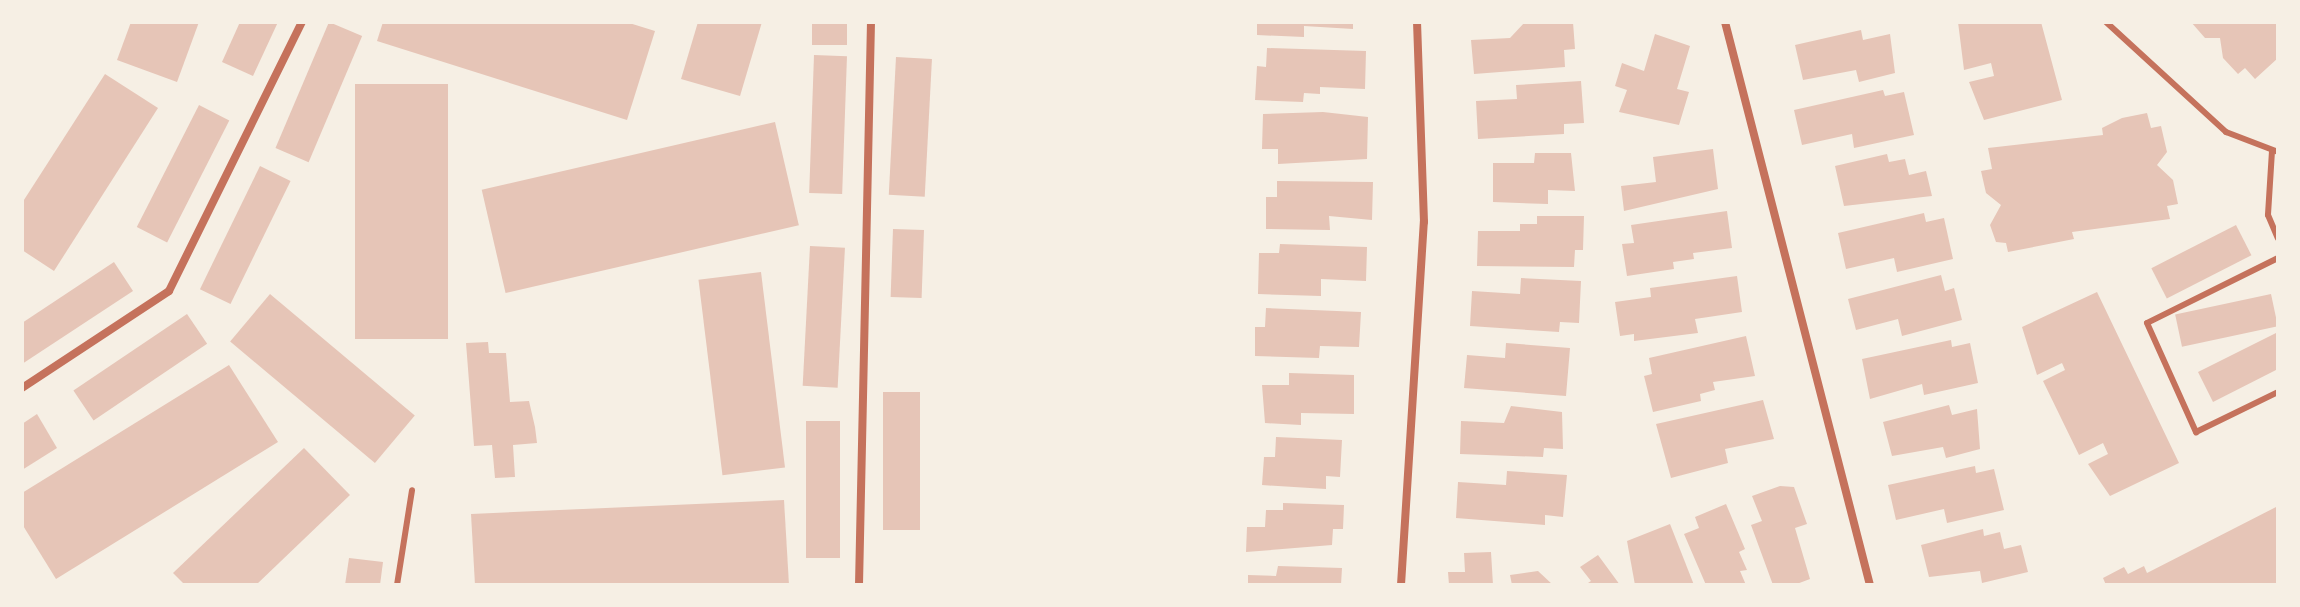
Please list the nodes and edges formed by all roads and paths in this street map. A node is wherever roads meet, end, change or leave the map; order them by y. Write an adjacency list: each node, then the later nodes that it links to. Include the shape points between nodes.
1 (302, 22): 9 (street, via 169,291)
2 (871, 22): 13 (street)
3 (1417, 22): 14 (street, via 1424,222)
4 (1725, 22): 15 (street)
5 (2106, 22): 6 (lane, via 2226,132)
6 (2275, 151): 7 (lane, via 2268,215)
7 (2278, 238)
8 (2278, 258): 10 (lane, via 2147,323 2196,432)
9 (22, 388)
10 (2278, 392)
11 (412, 490): 12 (lane)
12 (397, 585)
13 (859, 585)
14 (1401, 585)
15 (1870, 585)

